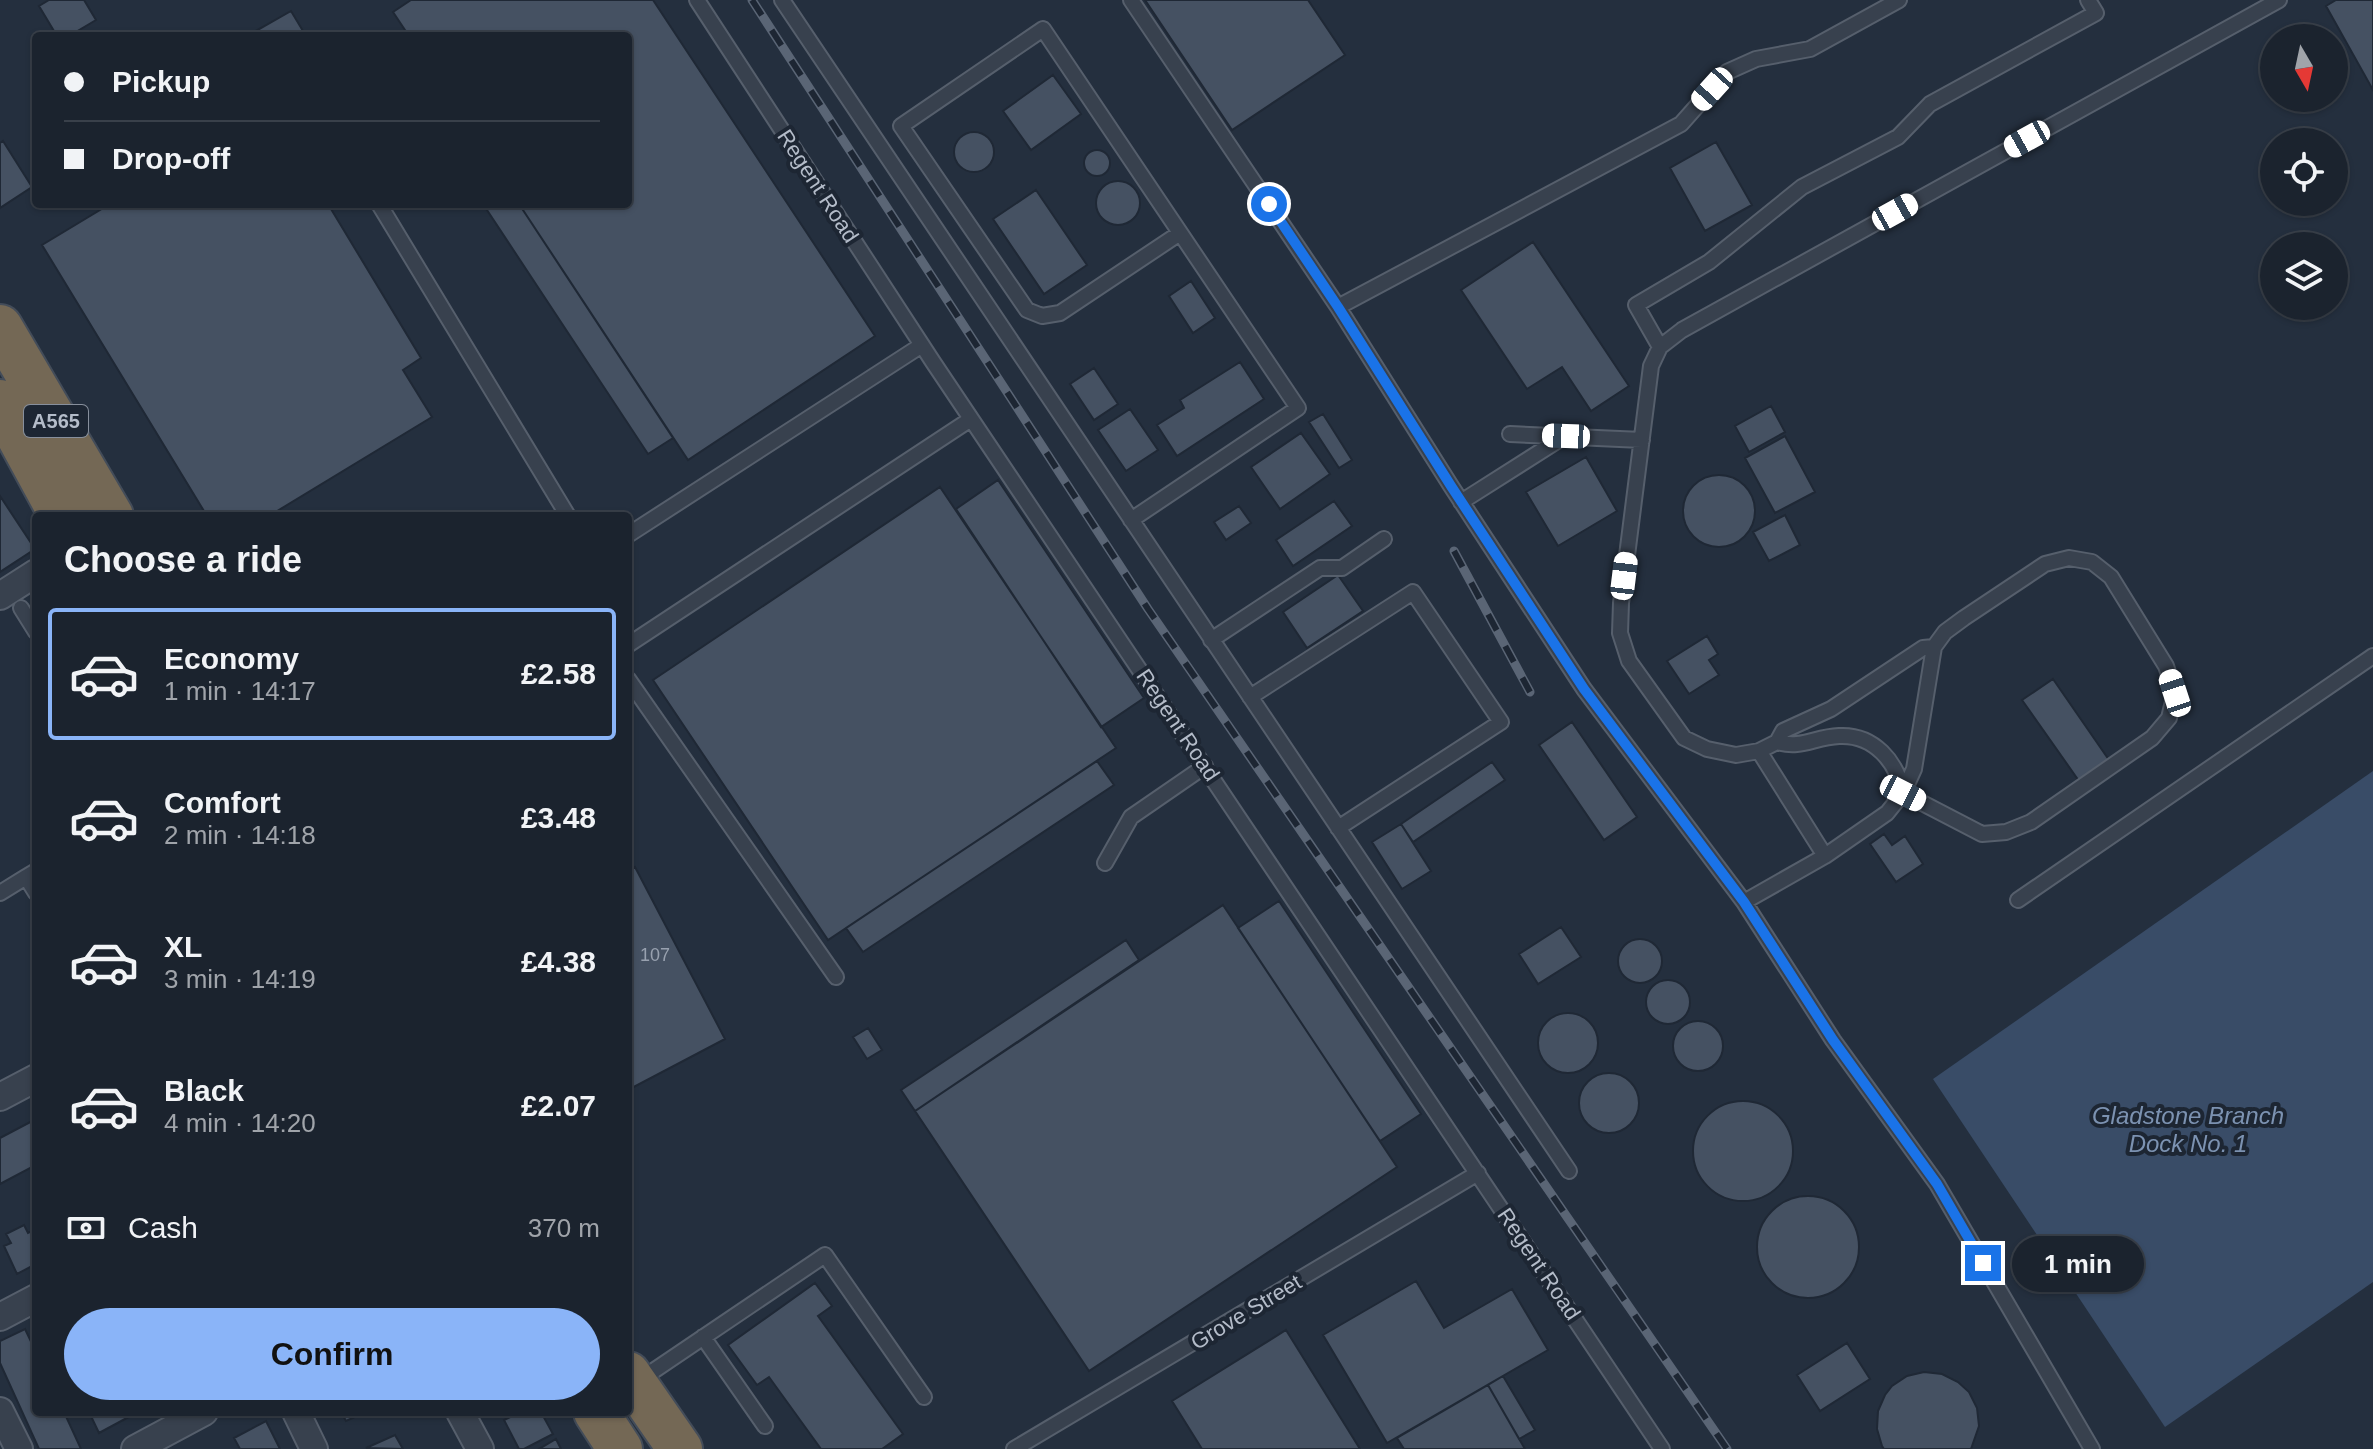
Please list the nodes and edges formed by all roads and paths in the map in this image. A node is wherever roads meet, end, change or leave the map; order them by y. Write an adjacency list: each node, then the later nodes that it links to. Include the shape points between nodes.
1 (697, 0): 11 (lane, Regent Road)
2 (782, 0): 24 (lane)
3 (1131, 0): 9 (lane)
4 (1899, 0): 9 (lane, via 1810,49 1756,59 1727,72 1681,124)
5 (2088, 0): 12 (lane, via 2096,13 1930,104 1898,137 1802,187 1709,262 1636,305)
6 (2279, 0): 12 (lane, via 1682,330)
7 (381, 208): 23 (lane)
8 (1180, 233): 8 (lane, via 1043,29 901,126 1027,310 1042,316 1060,313); 24 (lane, via 1298,408)
9 (1338, 307): 19 (lane)
10 (0, 327): 22 (highway, A565)
11 (922, 345): 14 (lane, Regent Road); 25 (lane)
12 (1660, 347): 17 (lane, via 1651,366)
13 (0, 402): 21 (highway, A565)
14 (971, 419): 31 (lane); 38 (lane, Regent Road)
15 (1510, 434): 16 (lane)
16 (1566, 436): 17 (lane); 19 (lane)
17 (1642, 440): 37 (lane, via 1621,603 1620,633 1629,661 1684,738 1736,755)
18 (0, 451): 20 (street)
19 (1461, 502): 46 (lane, via 1584,689)
20 (56, 512)
21 (58, 512)
22 (109, 512)
23 (566, 512)
24 (1131, 520): 30 (lane)
25 (632, 532)
26 (1384, 539): 30 (lane, via 1342,568 1320,568)
27 (32, 577): 28 (street)
28 (10, 602): 29 (lane)
29 (32, 627)
30 (1211, 640): 35 (lane)
31 (632, 642)
32 (1934, 647): 36 (lane, via 1923,648 1831,709 1783,731); 39 (lane, via 1914,769); 39 (lane, via 1945,632 2045,564 2069,558 2092,562 2111,577 2166,666 2175,693 2169,718 2152,738 2031,822 2006,832 1982,834)
33 (2373, 656): 45 (lane)
34 (632, 685): 47 (lane)
35 (1250, 697): 40 (lane); 40 (lane, via 1413,592 1501,722)
36 (1777, 742): 37 (lane); 39 (lane, via 1793,747 1839,736 1864,740 1899,772)
37 (1759, 751): 41 (lane)
38 (1205, 766): 42 (lane, via 1131,817); 51 (lane, Regent Road)
39 (1903, 793): 41 (lane, via 1887,813)
40 (1338, 828): 50 (lane)
41 (1825, 856): 46 (lane)
42 (1105, 863)
43 (31, 874): 44 (lane)
44 (0, 893)
45 (2018, 900)
46 (1744, 902): 72 (lane, via 1833,1040 1937,1184)
47 (836, 977)
48 (32, 1080): 49 (street)
49 (0, 1097)
50 (1569, 1171)
51 (1478, 1173): 70 (lane, Grove Street); 71 (lane, Regent Road)
52 (32, 1300): 53 (street)
53 (0, 1317)
54 (703, 1337): 55 (lane); 57 (lane, via 825,1255); 63 (lane)
55 (632, 1378)
56 (632, 1380): 69 (highway)
57 (924, 1397)
58 (0, 1411): 64 (street)
59 (197, 1416): 65 (street)
60 (298, 1416): 66 (street)
61 (462, 1416): 67 (street)
62 (599, 1416): 68 (highway)
63 (765, 1426)
64 (19, 1449)
65 (135, 1449)
66 (314, 1449)
67 (480, 1449)
68 (620, 1449)
69 (680, 1449)
70 (1014, 1449)
71 (1662, 1449)
72 (2092, 1449)

